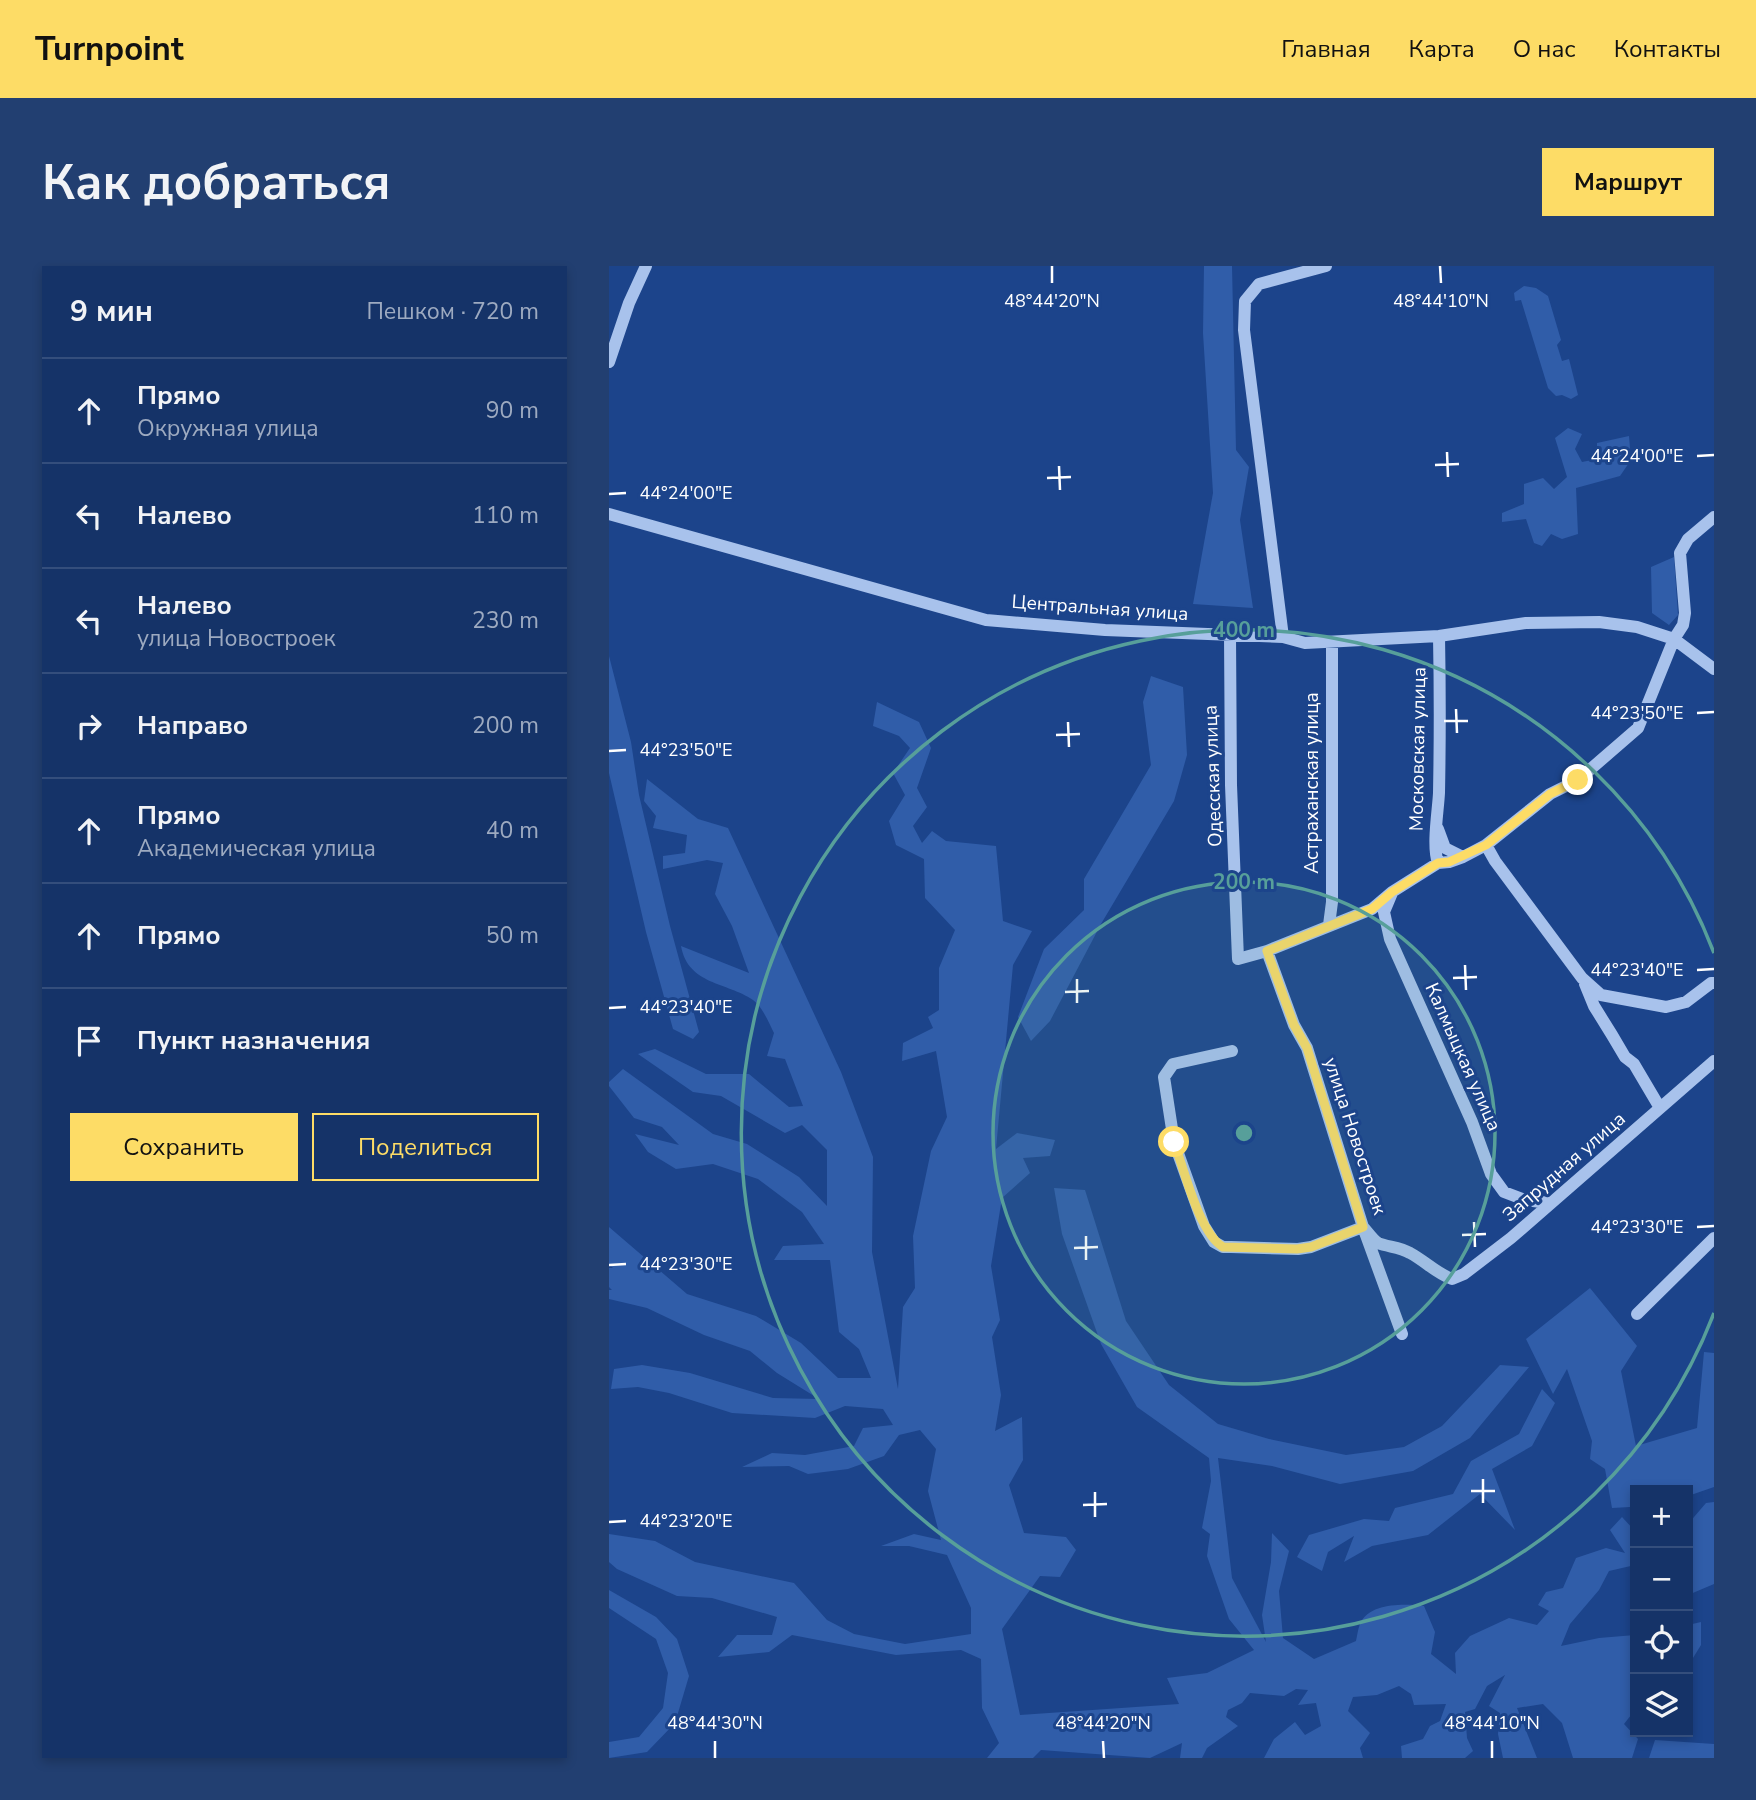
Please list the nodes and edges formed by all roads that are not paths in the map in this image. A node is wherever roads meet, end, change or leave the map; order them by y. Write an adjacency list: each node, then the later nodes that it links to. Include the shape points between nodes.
1 (646, 266): 3 (street)
2 (1327, 266): 8 (street, via 1259,284 1245,301 1244,330)
3 (609, 362)
4 (609, 514): 6 (street, Центральная улица, via 986,620)
5 (1714, 517): 9 (street, via 1688,539 1680,553 1685,612)
6 (1230, 635): 8 (street, Центральная улица); 18 (street, Одесская улица, via 1238,959)
7 (1439, 636): 9 (street, Центральная улица, via 1526,622 1599,622 1637,627); 10 (street, Центральная улица); 12 (street, Московская улица)
8 (1283, 637): 10 (street, Центральная улица, via 1305,643)
9 (1674, 639): 11 (street, Центральная улица); 13 (street, via 1638,728 1578,780 1550,794)
10 (1332, 642): 17 (street, Астраханская улица)
11 (1714, 668)
12 (1438, 829): 14 (street, via 1445,848); 15 (street, Московская улица)
13 (1486, 845): 14 (street); 19 (street)
14 (1463, 857): 15 (street)
15 (1438, 863): 16 (street)
16 (1392, 892): 17 (street, via 1372,909); 24 (street, Калмыцкая улица, via 1384,912 1390,939 1491,1174 1504,1192)
17 (1329, 925): 18 (street)
18 (1267, 951): 25 (street, улица Новостроек, via 1307,1048)
19 (1582, 978): 20 (street, via 1601,995 1666,1007 1686,1002); 23 (street, via 1606,1026)
20 (1714, 983)
21 (1232, 1051): 25 (street, via 1173,1064 1164,1077 1174,1142 1214,1242 1223,1247 1297,1249)
22 (1714, 1061): 23 (street, Запрудная улица)
23 (1661, 1108): 24 (street, Запрудная улица)
24 (1549, 1203): 25 (street, Запрудная улица, via 1511,1238 1452,1279 1408,1251 1377,1242)
25 (1363, 1227): 28 (street, улица Новостроек)
26 (1714, 1238): 27 (street)
27 (1637, 1314)
28 (1402, 1334)

